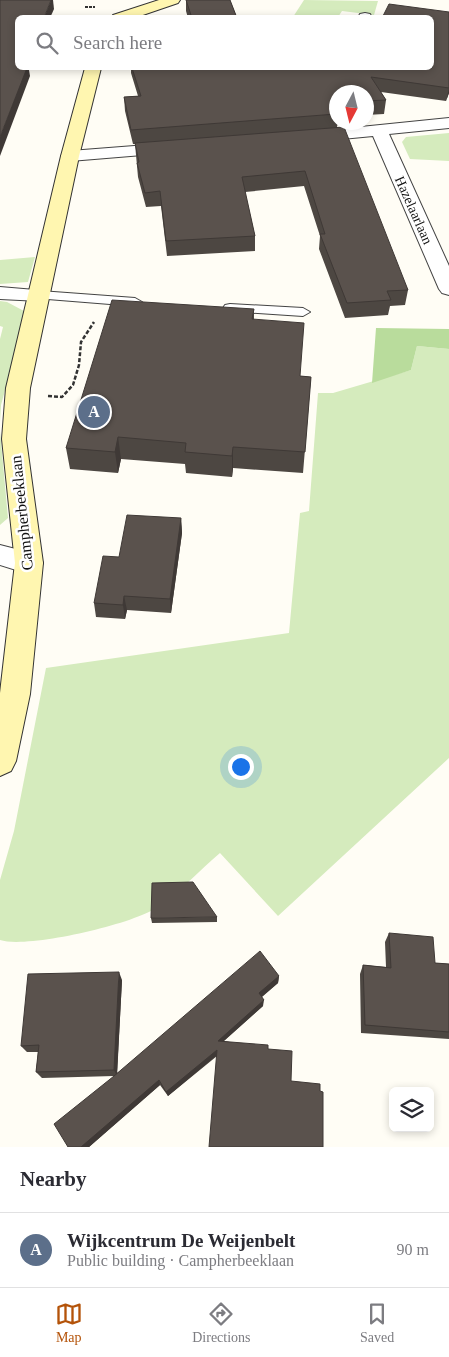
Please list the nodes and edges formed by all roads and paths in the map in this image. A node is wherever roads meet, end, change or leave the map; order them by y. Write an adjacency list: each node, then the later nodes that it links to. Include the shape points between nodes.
1 (173, 0): 2 (street)
2 (127, 15)
3 (92, 70): 8 (street, Campherbeeklaan)
4 (449, 123): 5 (street)
5 (379, 131): 6 (street); 9 (street, Hazelaarlaan)
6 (299, 138)
7 (189, 147): 8 (street)
8 (70, 156): 11 (street, Campherbeeklaan)
9 (449, 288)
10 (0, 293): 11 (street)
11 (40, 295): 12 (lane); 16 (street, Campherbeeklaan)
12 (106, 300): 13 (lane); 16 (path, via 81,342 80,365 73,386 62,397)
13 (146, 302)
14 (214, 307): 15 (lane)
15 (303, 312)
16 (18, 395): 18 (street, Campherbeeklaan, via 14,439)
17 (0, 555): 18 (street)
18 (29, 563): 19 (street, Campherbeeklaan, via 15,694)
19 (0, 761)

